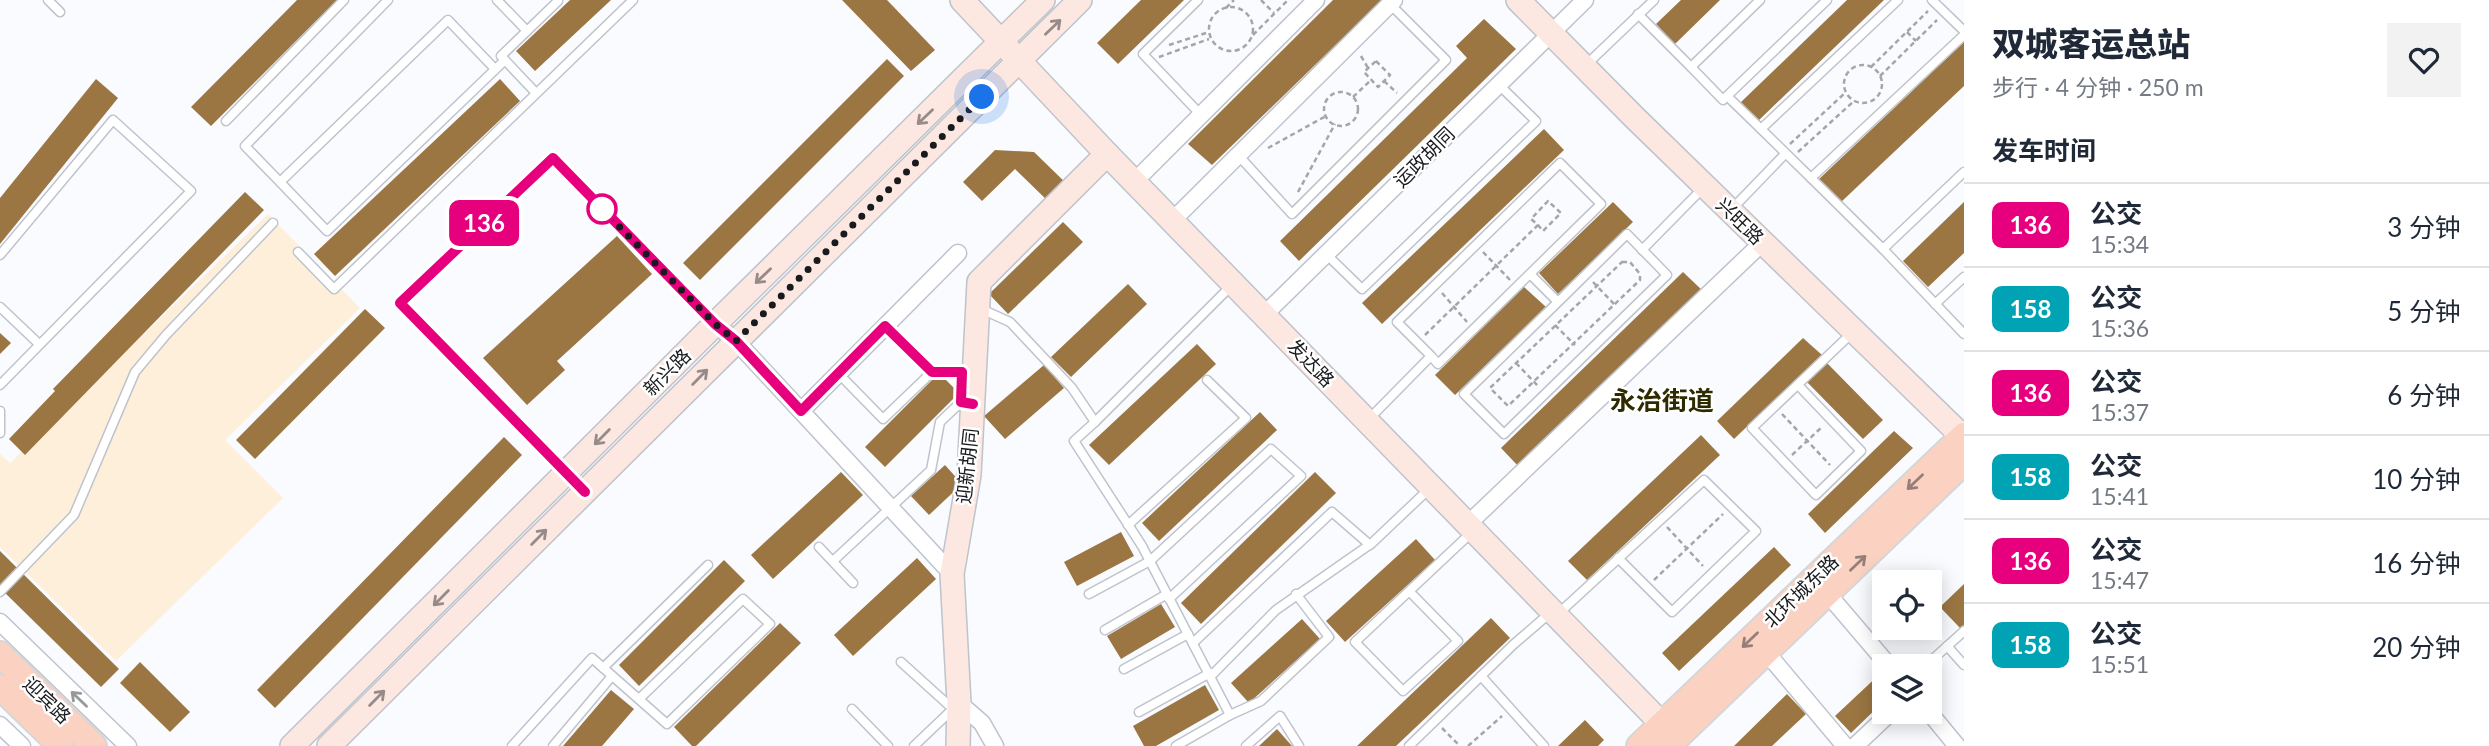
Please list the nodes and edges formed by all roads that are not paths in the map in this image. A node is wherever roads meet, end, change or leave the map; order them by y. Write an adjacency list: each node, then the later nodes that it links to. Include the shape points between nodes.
1 (48, 0): 20 (lane)
2 (344, 0): 35 (lane)
3 (388, 0): 43 (lane, via 245,146)
4 (497, 0): 22 (lane)
5 (556, 0): 22 (lane)
6 (633, 0): 32 (lane)
7 (962, 0): 25 (street, 发达路)
8 (1043, 0): 25 (street, 新兴路)
9 (1080, 0): 26 (street, 新兴路, one-way to 9)
10 (1198, 0): 34 (lane, via 1146,57)
11 (1316, 0): 34 (street)
12 (1518, 0): 23 (street, 兴旺路)
13 (1585, 0): 23 (street, 运政胡同)
14 (1654, 0): 21 (lane)
15 (1760, 0): 29 (lane)
16 (1826, 0): 33 (lane)
17 (1898, 0): 36 (lane)
18 (1392, 2): 39 (street); 39 (lane, via 1446,60 1292,214)
19 (1934, 2): 24 (lane)
20 (60, 12)
21 (1638, 14): 28 (lane); 29 (lane)
22 (527, 32): 27 (lane, via 501,56)
23 (1550, 33): 28 (street, 兴旺路); 31 (street, 运政胡同)
24 (1964, 33): 41 (lane)
25 (1002, 42): 26 (street, 发达路); 63 (street, 新兴路, one-way to 63)
26 (1020, 59): 37 (street, 发达路); 67 (street, 新兴路)
27 (505, 61): 30 (lane); 32 (lane)
28 (1584, 67): 44 (street, 兴旺路)
29 (1691, 67): 33 (lane, via 1723,100)
30 (495, 69): 43 (lane, via 327,231); 43 (lane, via 448,20)
31 (1498, 84): 53 (street, 运政胡同); 53 (lane, via 1536,121 1362,289)
32 (537, 93): 51 (lane, via 334,289)
33 (1727, 96): 36 (lane)
34 (1201, 115): 42 (street)
35 (226, 121)
36 (1761, 129): 38 (lane)
37 (1107, 154): 42 (street, 发达路); 61 (street, 迎新胡同, via 979,282)
38 (1786, 155): 41 (lane); 45 (lane)
39 (1241, 158): 46 (street)
40 (1964, 172): 49 (lane)
41 (1811, 178): 49 (lane)
42 (1134, 181): 46 (street, 发达路)
43 (280, 182)
44 (1705, 186): 45 (street, 兴旺路); 50 (lane)
45 (1730, 211): 48 (street, 兴旺路)
46 (1172, 221): 57 (street, 发达路)
47 (274, 223): 97 (lane, via 135,372 74,515)
48 (1762, 243): 65 (street, 兴旺路); 87 (street)
49 (1882, 249): 59 (lane)
50 (1642, 250): 58 (lane, via 1627,234); 58 (lane, via 1667,275 1504,434 1464,394)
51 (298, 252)
52 (957, 253): 64 (street)
53 (1326, 254): 62 (street, 运政胡同)
54 (0, 255): 68 (lane, via 113,120 191,191)
55 (1530, 274): 58 (lane); 69 (lane, via 1438,364); 69 (lane, via 1601,204 1560,163 1398,322)
56 (1964, 276): 59 (lane)
57 (1233, 283): 62 (street, 发达路); 79 (lane)
58 (1558, 302)
59 (1936, 304): 66 (lane)
60 (0, 307): 68 (lane)
61 (978, 308): 75 (street, 迎新胡同); 79 (lane, via 1010,322 1072,388)
62 (1264, 315): 78 (street, 发达路)
63 (715, 324): 67 (street); 82 (street, 新兴路, one-way to 82); 82 (lane, via 553,158 400,303)
64 (885, 326): 70 (lane); 71 (street)
65 (1853, 332): 74 (lane); 81 (street, 兴旺路)
66 (1964, 334)
67 (736, 341): 77 (street); 84 (street, 新兴路, one-way to 67)
68 (39, 344): 73 (lane)
69 (1431, 356): 78 (lane)
70 (932, 372): 71 (lane, via 883,419); 75 (lane, via 962,372)
71 (838, 373): 77 (street)
72 (1208, 380): 86 (lane, via 1246,418)
73 (0, 385)
74 (1798, 385): 74 (lane, via 1861,451 1816,495 1752,428)
75 (967, 403): 85 (lane, via 940,422 931,470); 94 (street, 迎新胡同, via 969,475)
76 (0, 411): 80 (lane)
77 (801, 411): 85 (street)
78 (1367, 421): 83 (street, 发达路)
79 (1095, 422): 86 (lane, via 1074,441)
80 (0, 433)
81 (1963, 443): 98 (main road, 北环城东路, one-way to 81); 129 (main road, 北环城东路, one-way to 129)
82 (566, 473): 84 (lane); 134 (street, 新兴路, one-way to 134)
83 (1432, 487): 87 (street, 发达路); 88 (lane)
84 (585, 492): 135 (street, 新兴路, one-way to 84)
85 (891, 508): 91 (lane); 94 (street)
86 (1128, 525): 92 (lane)
87 (1471, 527): 96 (lane); 102 (street, 发达路)
88 (1370, 545): 100 (lane); 107 (lane, via 1332,512)
89 (819, 547): 91 (lane)
90 (1618, 558): 90 (lane, via 1672,612 1756,531 1704,480); 102 (lane)
91 (833, 561): 95 (lane)
92 (1150, 561): 99 (lane); 101 (lane); 101 (lane, via 1271,449 1301,476)
93 (708, 565): 115 (lane)
94 (952, 575): 122 (street, 迎新胡同)
95 (853, 583)
96 (1409, 591): 96 (lane, via 1355,642 1403,691 1458,640)
97 (0, 592)
98 (1827, 593): 109 (main road, 北环城东路); 111 (street)
99 (1089, 594)
100 (1296, 594): 117 (lane); 125 (lane, via 1329,636 1261,701)
101 (1168, 597): 104 (lane); 106 (lane)
102 (1554, 613): 119 (lane); 129 (street, 发达路)
103 (0, 622): 133 (street, one-way to 103)
104 (1105, 629)
105 (1964, 631): 108 (lane)
106 (1188, 634): 107 (lane); 116 (lane)
107 (1193, 643): 117 (lane)
108 (1947, 646): 112 (lane); 114 (lane)
109 (1766, 652): 129 (main road, 北环城东路); 148 (street)
110 (0, 654): 132 (main road, 迎宾路)
111 (1879, 654)
112 (1938, 654)
113 (901, 662): 122 (lane)
114 (1964, 665)
115 (603, 668): 118 (lane); 136 (lane, via 592,658)
116 (1124, 669)
117 (1211, 675): 124 (lane); 125 (lane)
118 (612, 676): 121 (lane); 137 (lane)
119 (1481, 676): 145 (lane); 146 (lane)
120 (0, 687): 131 (main road, 迎宾路)
121 (639, 699): 121 (lane, via 667,724 769,624 743,598)
122 (956, 706): 139 (lane); 140 (street, 迎新胡同); 141 (street, via 982,723)
123 (852, 709): 138 (lane)
124 (1139, 712)
125 (1230, 715): 142 (lane)
126 (1878, 724): 149 (street)
127 (1938, 724): 150 (street)
128 (0, 725): 130 (street)
129 (1665, 735): 147 (main road, 北环城东路)
130 (22, 746)
131 (61, 746)
132 (94, 746)
133 (128, 746)
134 (292, 746)
135 (329, 746)
136 (512, 746)
137 (553, 746)
138 (888, 746)
139 (914, 746)
140 (958, 746)
141 (995, 746)
142 (1176, 746)
143 (1246, 746): 144 (lane, via 1280,716)
144 (1299, 746)
145 (1409, 746)
146 (1544, 746)
147 (1639, 746)
148 (1845, 746)
149 (1855, 746)
150 (1957, 746)

